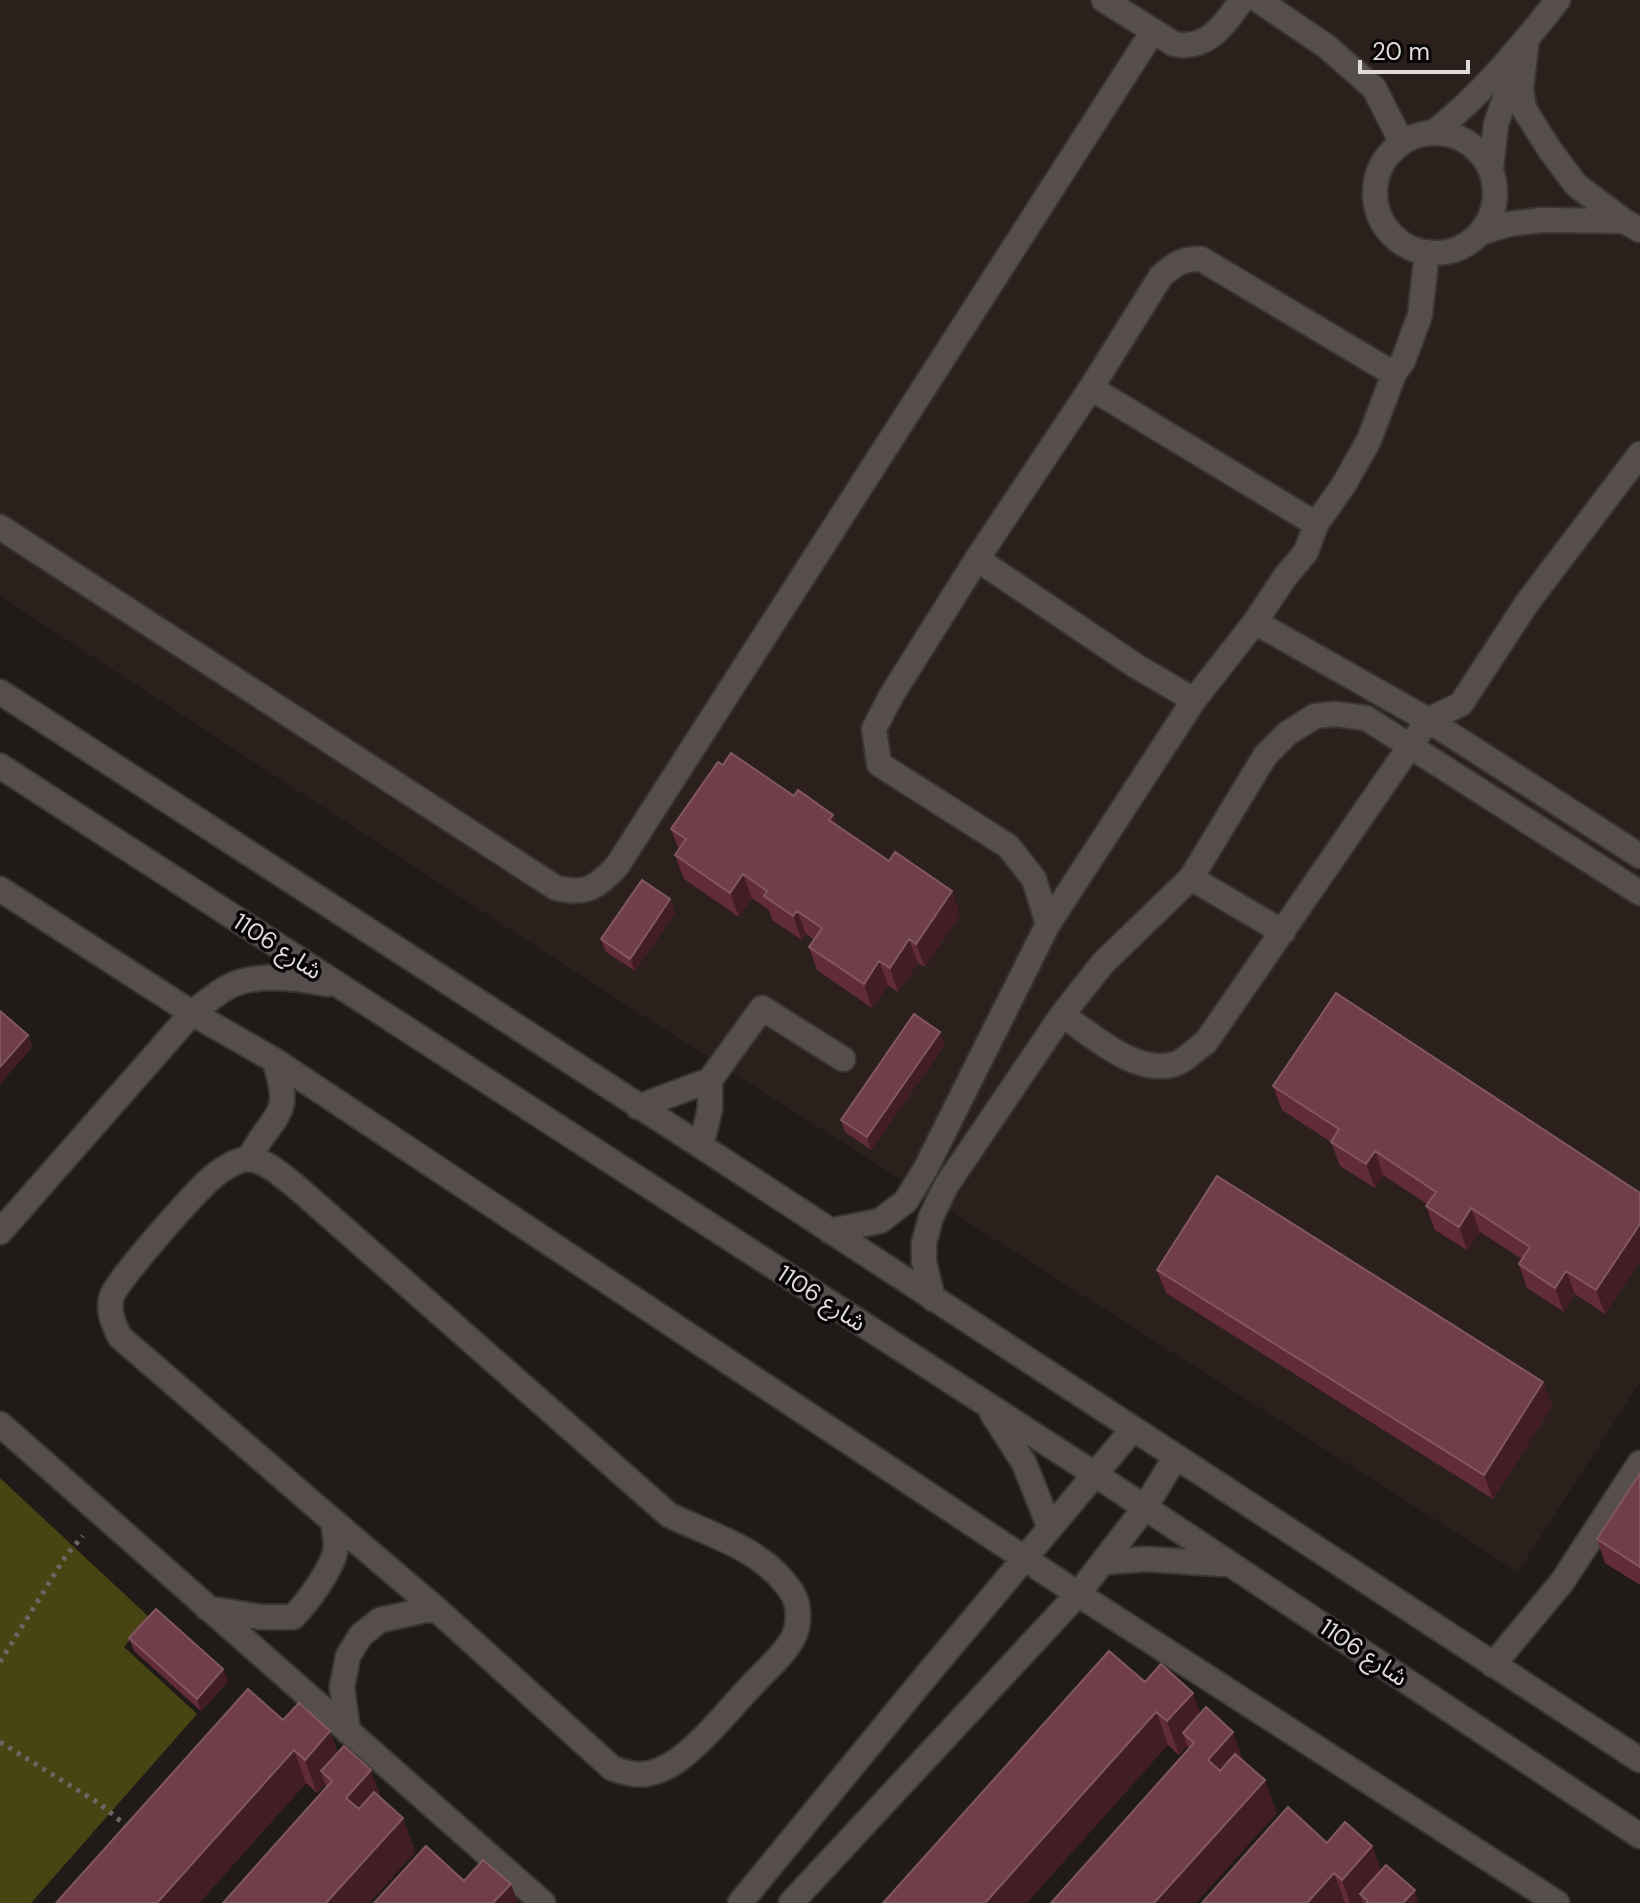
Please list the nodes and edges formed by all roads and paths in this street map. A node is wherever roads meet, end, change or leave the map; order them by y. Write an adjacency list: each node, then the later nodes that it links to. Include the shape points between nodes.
1 (1104, 0): 5 (street)
2 (1242, 0): 5 (street, via 1223,26 1202,42 1174,44)
3 (1258, 0): 8 (street, via 1326,46 1374,88)
4 (1558, 0): 6 (street)
5 (1153, 31): 17 (street, via 617,866 588,889 556,888)
6 (1527, 39): 7 (street, via 1461,111); 9 (street, via 1496,124); 10 (street, via 1524,109 1576,185)
7 (1433, 133): 8 (street); 9 (street, via 1466,141)
8 (1402, 143): 12 (street, via 1380,170 1378,213 1394,238)
9 (1491, 169): 11 (street, via 1494,209)
10 (1632, 225): 11 (street, via 1542,220)
11 (1480, 233): 12 (street, via 1448,252)
12 (1427, 252): 13 (street, via 1420,315)
13 (1394, 374): 14 (street, via 1220,269 1186,258 1161,276); 16 (street, via 1369,440)
14 (1091, 388): 16 (street); 18 (street)
15 (1640, 454): 22 (street, via 1527,603 1461,704)
16 (1316, 524): 19 (street, via 1306,552)
17 (0, 527)
18 (977, 559): 21 (street); 29 (street, via 891,696 874,729 874,744 879,764 1008,846 1034,879)
19 (1255, 622): 21 (street); 22 (street)
20 (0, 692): 37 (street)
21 (1194, 700): 29 (street)
22 (1428, 720): 23 (street); 25 (street)
23 (1410, 746): 26 (street, via 1366,718 1315,716 1265,756); 28 (street); 30 (street)
24 (0, 766): 31 (street, شارع 1106)
25 (1640, 856)
26 (1191, 878): 30 (street); 33 (street, via 1103,963)
27 (0, 889): 32 (street)
28 (1640, 893)
29 (1048, 924): 40 (street, via 906,1201 880,1221)
30 (1283, 932): 33 (street, via 1206,1042 1177,1064 1133,1062)
31 (342, 987): 32 (street, via 300,978 260,980 230,986); 43 (street, شارع 1106)
32 (192, 1013): 35 (street); 41 (street)
33 (1062, 1015): 42 (street, via 946,1186 931,1217 924,1262)
34 (843, 1059): 36 (street, via 762,1008)
35 (274, 1060): 39 (street, via 284,1104); 53 (street)
36 (710, 1080): 37 (street); 38 (street)
37 (638, 1107): 38 (street)
38 (701, 1146): 40 (street)
39 (249, 1159): 51 (street, via 214,1175 120,1280 110,1304 113,1322 120,1337); 58 (street, via 270,1167 300,1190 669,1515 752,1554 793,1593 799,1611 794,1636 697,1743 674,1763 650,1774 631,1775 612,1768)
40 (830, 1231): 42 (street)
41 (0, 1232)
42 (933, 1299): 45 (street)
43 (985, 1404): 48 (street, شارع 1106); 52 (street, via 1024,1463)
44 (0, 1424): 50 (street)
45 (1133, 1429): 46 (street); 48 (street)
46 (1175, 1458): 49 (street); 60 (street)
47 (1640, 1463): 60 (street, via 1562,1582)
48 (1096, 1475): 49 (street, شارع 1106); 52 (street)
49 (1144, 1509): 54 (street); 55 (street, شارع 1106)
50 (103, 1516): 57 (street); 59 (path, via 67,1554)
51 (333, 1521): 57 (street, via 336,1549 293,1617); 58 (street)
52 (1050, 1528): 53 (street)
53 (1025, 1558): 56 (street); 67 (street)
54 (1105, 1562): 55 (street); 56 (street)
55 (1228, 1565): 64 (street, شارع 1106)
56 (1078, 1594): 68 (street); 69 (street)
57 (207, 1608): 61 (street)
58 (435, 1608): 61 (street, via 380,1620 361,1635 348,1656 342,1687)
59 (0, 1662)
60 (1493, 1665): 63 (street)
61 (348, 1732): 66 (street)
62 (0, 1742): 65 (path, via 132,1829)
63 (1640, 1760)
64 (1640, 1836)
65 (122, 1840)
66 (543, 1903)
67 (740, 1903)
68 (791, 1903)
69 (1557, 1903)

